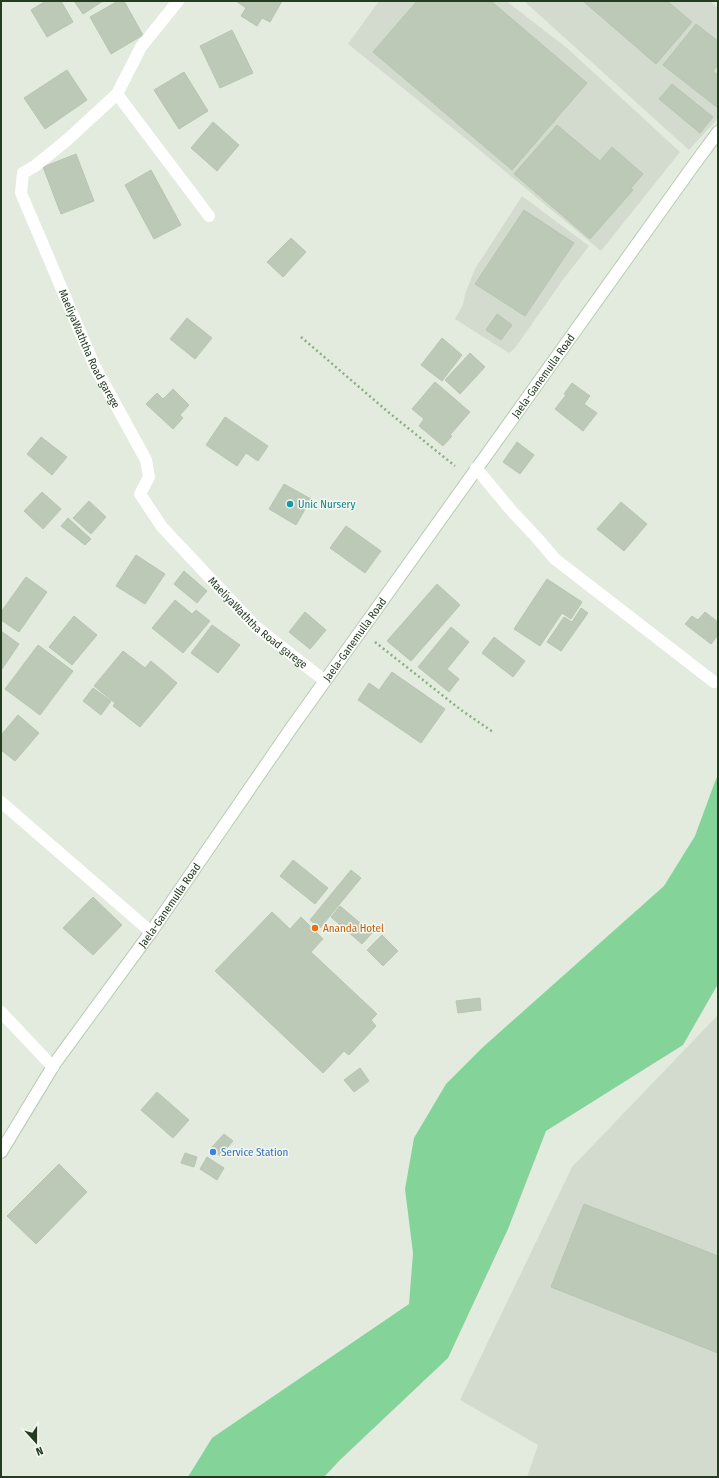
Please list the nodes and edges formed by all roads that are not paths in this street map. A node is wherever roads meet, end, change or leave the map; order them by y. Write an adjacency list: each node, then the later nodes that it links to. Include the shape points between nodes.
1 (178, 1): 2 (street, MaeliyaWaththa Road garege, via 141,47)
2 (117, 94): 4 (street); 6 (street, MaeliyaWaththa Road garege, via 67,140 35,166 22,173 21,193 95,367 146,460 149,477 140,494 162,527 255,626)
3 (718, 132): 5 (street, Jaela-Ganemulla Road)
4 (208, 216)
5 (476, 468): 6 (street, Jaela-Ganemulla Road); 7 (street, via 555,559)
6 (325, 681): 9 (street, Jaela-Ganemulla Road)
7 (714, 682)
8 (1, 802): 9 (street)
9 (151, 932): 11 (street, Jaela-Ganemulla Road)
10 (1, 1012): 11 (street)
11 (53, 1067): 12 (street, Jaela-Ganemulla Road)
12 (1, 1152)

